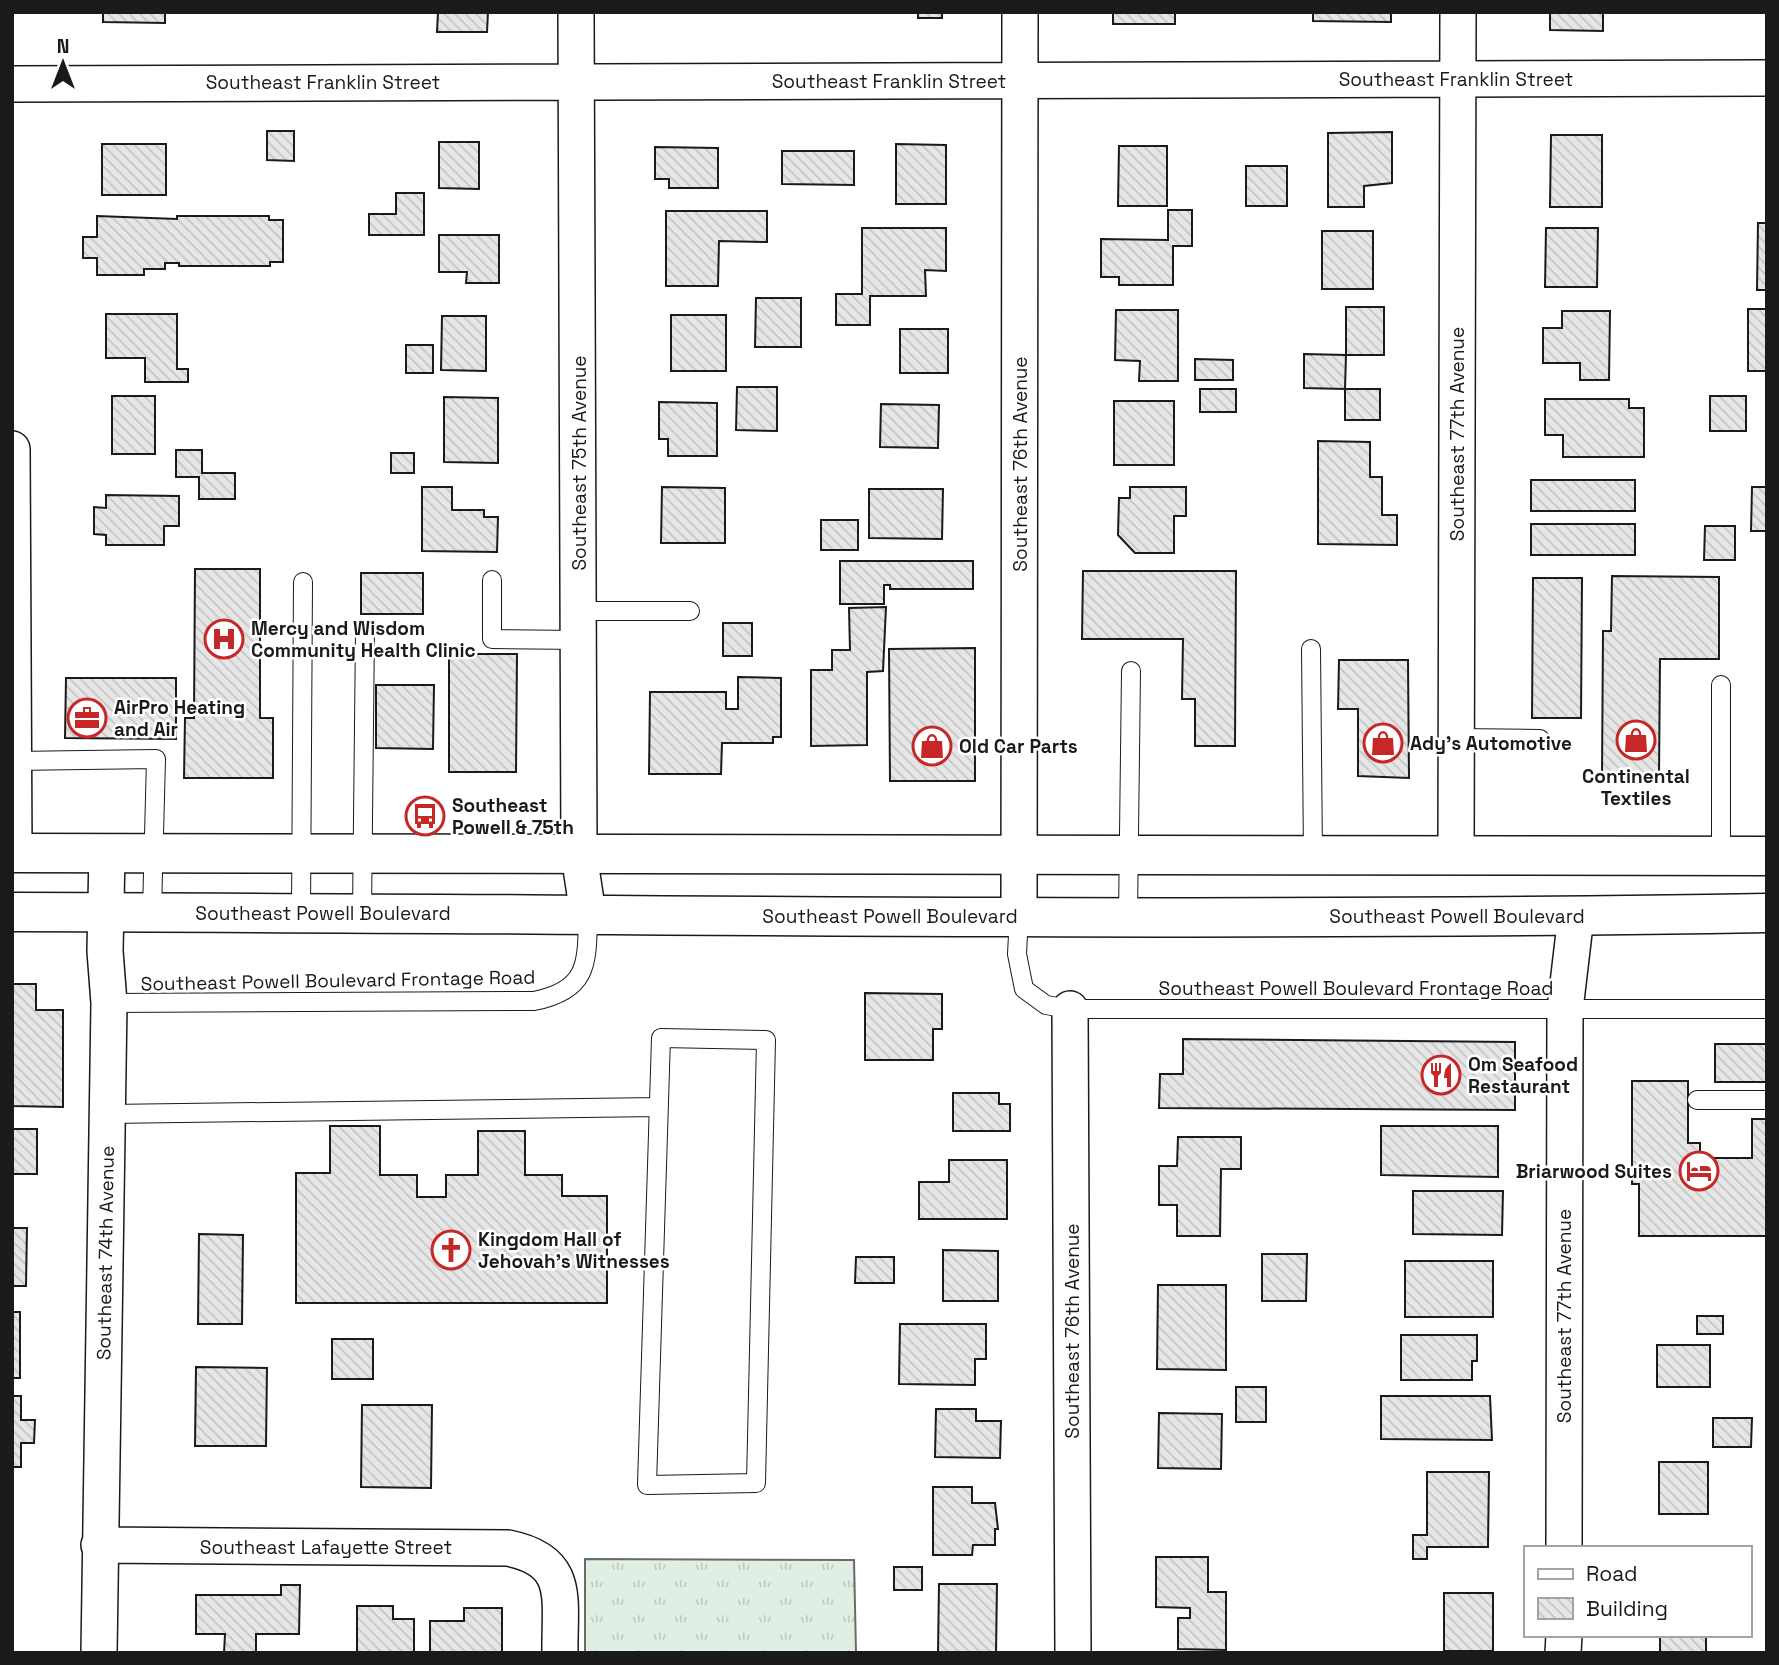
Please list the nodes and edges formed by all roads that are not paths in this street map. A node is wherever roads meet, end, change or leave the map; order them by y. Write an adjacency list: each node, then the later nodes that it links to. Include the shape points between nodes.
1 (576, 12): 6 (street, Southeast 75th Avenue)
2 (1020, 12): 7 (street, Southeast 76th Avenue)
3 (1458, 12): 5 (street, Southeast 77th Avenue)
4 (1767, 78): 5 (street, Southeast Franklin Street)
5 (1458, 79): 7 (street, Southeast Franklin Street); 19 (street, Southeast 77th Avenue)
6 (576, 81): 7 (street, Southeast Franklin Street); 8 (street, Southeast Franklin Street); 14 (street, Southeast 75th Avenue)
7 (1020, 81): 28 (street, Southeast 76th Avenue)
8 (12, 84)
9 (12, 449): 12 (street)
10 (492, 580): 14 (lane, via 492,639)
11 (303, 582): 25 (lane)
12 (13, 610): 21 (street)
13 (690, 611): 14 (lane)
14 (580, 626): 27 (street, Southeast 75th Avenue)
15 (365, 631): 26 (lane)
16 (1311, 649): 30 (lane)
17 (1131, 671): 29 (lane)
18 (1721, 685): 32 (lane)
19 (1457, 738): 20 (lane); 31 (street, Southeast 77th Avenue)
20 (1540, 739)
21 (13, 761): 22 (street); 24 (lane, via 156,759)
22 (13, 853): 23 (main road)
23 (107, 853): 24 (main road); 35 (street, Southeast 74th Avenue)
24 (154, 853): 25 (main road); 36 (lane)
25 (302, 853): 26 (main road); 37 (lane)
26 (363, 853): 27 (main road); 38 (lane)
27 (579, 855): 28 (main road); 40 (street, Southeast 75th Avenue)
28 (1019, 855): 29 (main road); 41 (street, Southeast 76th Avenue)
29 (1129, 855): 30 (main road); 42 (lane)
30 (1313, 855): 31 (main road)
31 (1457, 855): 32 (main road)
32 (1721, 856): 33 (main road)
33 (1767, 856)
34 (12, 912): 35 (main road, Southeast Powell Boulevard)
35 (106, 912): 36 (main road, Southeast Powell Boulevard); 44 (street, Southeast 74th Avenue)
36 (152, 912): 37 (main road, Southeast Powell Boulevard)
37 (301, 913): 38 (main road, Southeast Powell Boulevard)
38 (362, 913): 40 (main road, Southeast Powell Boulevard)
39 (1767, 913): 43 (main road, Southeast Powell Boulevard)
40 (588, 914): 41 (main road, Southeast Powell Boulevard); 44 (lane, Southeast Powell Boulevard Frontage Road, via 584,968 573,986 534,1001)
41 (1019, 916): 42 (main road, Southeast Powell Boulevard); 45 (lane, Southeast Powell Boulevard Frontage Road, via 1017,954 1024,989 1046,1005)
42 (1128, 916): 43 (main road, Southeast Powell Boulevard)
43 (1576, 916): 46 (street, Southeast 77th Avenue)
44 (109, 1003): 51 (street, Southeast 74th Avenue)
45 (1070, 1009): 46 (lane, Southeast Powell Boulevard Frontage Road); 56 (street, Southeast 76th Avenue)
46 (1565, 1009): 47 (lane, Southeast Powell Boulevard Frontage Road); 53 (street, Southeast 77th Avenue)
47 (1767, 1009)
48 (1697, 1100): 49 (lane)
49 (1767, 1100)
50 (658, 1107): 50 (lane, via 661,1038 766,1040 756,1483 647,1485); 51 (lane)
51 (107, 1114): 52 (street, Southeast 74th Avenue)
52 (99, 1545): 54 (street, Southeast 74th Avenue); 55 (street, Southeast Lafayette Street, via 508,1548 533,1553 548,1564 557,1580)
53 (1564, 1546)
54 (99, 1653)
55 (560, 1653)
56 (1073, 1653)

